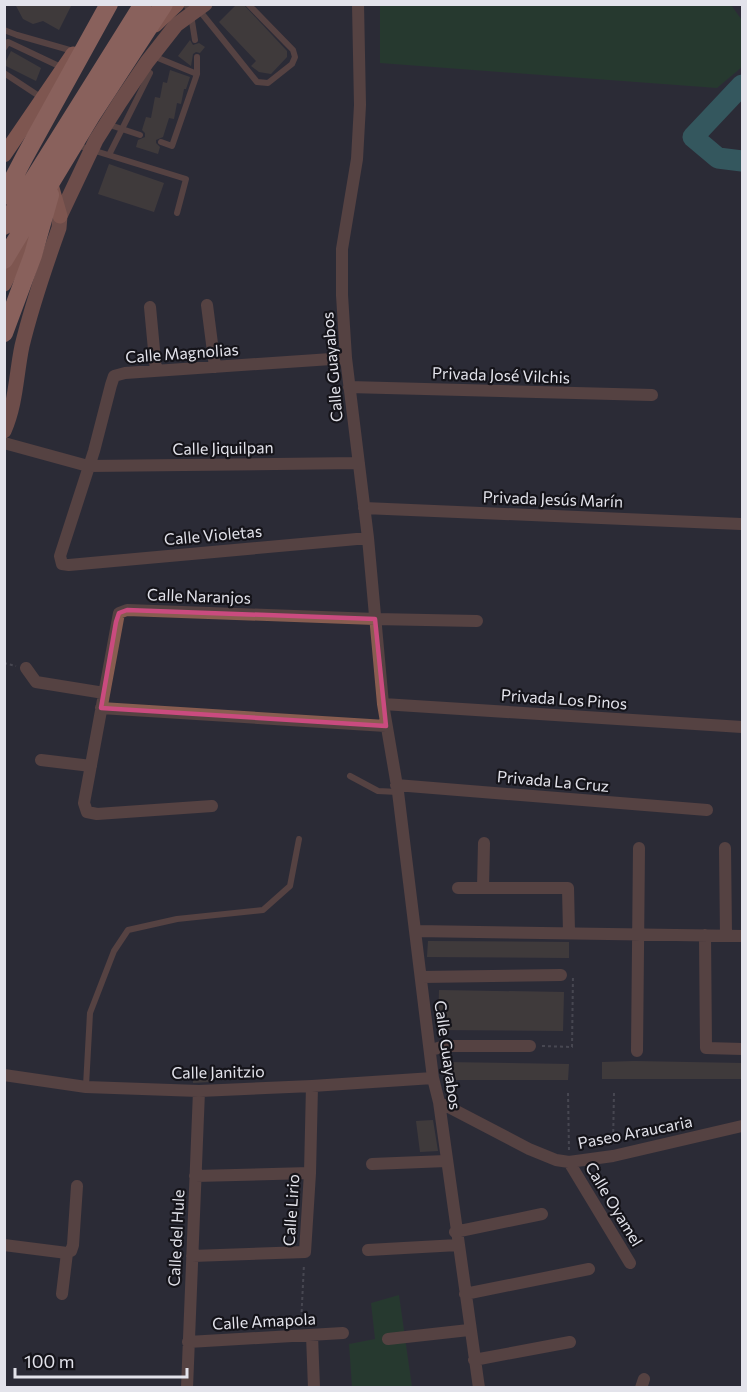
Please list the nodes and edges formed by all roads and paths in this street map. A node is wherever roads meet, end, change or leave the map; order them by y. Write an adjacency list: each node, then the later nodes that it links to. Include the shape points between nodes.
1 (108, 4): 10 (main road); 29 (highway)
2 (143, 4): 32 (highway)
3 (248, 4): 5 (lane, via 293,50 295,57 268,83 257,82)
4 (358, 4): 38 (street, Calle Guayabos, via 357,159 342,249)
5 (193, 7): 6 (main road); 8 (lane)
6 (171, 12): 12 (lane); 13 (main road); 15 (street); 33 (highway, via 91,116)
7 (4, 30): 10 (lane)
8 (195, 40)
9 (4, 48): 14 (lane, via 8,42)
10 (75, 52): 14 (main road)
11 (198, 57): 17 (lane)
12 (158, 58): 15 (lane); 17 (lane)
13 (119, 60): 15 (lane); 19 (main road)
14 (64, 68): 18 (main road)
15 (146, 71): 20 (street); 21 (lane)
16 (4, 73): 18 (lane)
17 (197, 74): 23 (lane, via 172,146)
18 (42, 98): 26 (main road)
19 (81, 115): 20 (lane); 24 (main road)
20 (106, 124): 21 (lane); 25 (street)
21 (122, 129): 22 (lane); 27 (lane)
22 (140, 135)
23 (161, 142)
24 (69, 143): 25 (lane); 28 (main road)
25 (91, 150): 27 (lane); 31 (street)
26 (4, 155)
27 (109, 155): 30 (lane, via 186,179)
28 (52, 188): 31 (main road); 34 (main road); 37 (highway, via 33,255)
29 (4, 196)
30 (177, 213)
31 (60, 216): 43 (street, via 33,300 12,414)
32 (4, 226)
33 (4, 260)
34 (4, 284)
35 (207, 305): 39 (street)
36 (150, 307): 40 (street)
37 (4, 333)
38 (346, 358): 39 (street, Calle Magnolias); 41 (street, Calle Guayabos)
39 (215, 367): 40 (street, Calle Magnolias)
40 (156, 371): 46 (street, Calle Magnolias, via 114,376)
41 (349, 387): 42 (street, Privada José Vilchis); 45 (street, Calle Guayabos)
42 (652, 395)
43 (4, 431)
44 (4, 443): 46 (street, Calle Jiquilpan)
45 (359, 463): 46 (street, Calle Jiquilpan); 47 (street, Calle Guayabos)
46 (88, 466): 49 (street, Calle Violetas, via 60,556 62,564)
47 (364, 508): 48 (street, Privada Jesús Marín); 49 (street, Calle Guayabos)
48 (741, 524)
49 (368, 538): 50 (street, Calle Guayabos)
50 (375, 619): 51 (street, Calle Naranjos); 53 (street, Calle Naranjos, via 127,610 119,613 116,622); 54 (street, Calle Guayabos)
51 (477, 621)
52 (26, 668): 53 (street, via 36,682)
53 (104, 693): 55 (street, Calle Naranjos)
54 (383, 704): 56 (street, Calle Guayabos); 57 (street, Privada Los Pinos)
55 (102, 708): 56 (street); 59 (street, Calle Naranjos)
56 (386, 726): 61 (street, Calle Guayabos)
57 (742, 727)
58 (41, 760): 59 (street)
59 (91, 766): 62 (street, Calle Naranjos, via 84,803 87,812)
60 (350, 776): 61 (lane, via 378,791)
61 (397, 789): 63 (street, Privada La Cruz); 70 (street, Calle Guayabos)
62 (212, 807)
63 (707, 810)
64 (299, 839): 85 (lane, via 290,886 263,910 177,919 128,930 114,951 90,1013)
65 (484, 843): 69 (street)
66 (639, 848): 72 (street)
67 (725, 848): 74 (street)
68 (458, 888): 69 (street)
69 (483, 888): 71 (street, via 568,888)
70 (416, 931): 71 (street); 77 (street, Calle Guayabos)
71 (569, 933): 72 (street)
72 (638, 934): 73 (street); 81 (street)
73 (705, 935): 74 (street); 79 (street, via 706,1048)
74 (726, 935): 75 (street)
75 (742, 936)
76 (561, 975): 77 (street); 78 (path, via 574,975 572,1047)
77 (421, 977): 80 (street, Calle Guayabos)
78 (530, 1046): 80 (street)
79 (742, 1049)
80 (431, 1050): 83 (street, Calle Guayabos)
81 (637, 1051)
82 (4, 1076): 85 (street, Calle Janitzio)
83 (433, 1078): 84 (street, Calle Janitzio); 89 (street, Calle Guayabos)
84 (312, 1086): 86 (street, Calle Janitzio); 95 (street, Calle Lirio)
85 (86, 1087): 86 (street, Calle Janitzio)
86 (199, 1090): 96 (street, Calle del Hule)
87 (568, 1093): 93 (path)
88 (614, 1093): 91 (path)
89 (439, 1102): 92 (street, Calle Guayabos); 93 (street, Calle Oyamel, via 529,1149)
90 (742, 1126): 93 (street, Paseo Araucaria, via 613,1156)
91 (613, 1149)
92 (446, 1161): 94 (street); 99 (street, Calle Guayabos)
93 (569, 1162): 106 (street, Calle Oyamel)
94 (372, 1164)
95 (310, 1173): 96 (street); 103 (street, Calle Lirio)
96 (195, 1176): 105 (street, Calle del Hule)
97 (77, 1186): 104 (street, via 73,1245)
98 (542, 1214): 99 (street)
99 (455, 1232): 101 (street, Calle Guayabos)
100 (4, 1245): 104 (street)
101 (458, 1245): 102 (street); 109 (street, Calle Guayabos)
102 (368, 1250)
103 (305, 1252): 105 (street); 112 (path, Calle Lirio)
104 (67, 1253): 108 (street)
105 (192, 1256): 114 (street, Calle del Hule)
106 (630, 1263)
107 (590, 1269): 109 (street)
108 (62, 1294)
109 (465, 1294): 110 (street, Calle Guayabos)
110 (470, 1330): 113 (street); 116 (street, Calle Guayabos)
111 (343, 1333): 112 (street, Calle Amapola)
112 (306, 1335): 114 (street, Calle Amapola); 118 (street)
113 (388, 1339)
114 (188, 1342): 117 (street, Calle del Hule)
115 (570, 1342): 116 (street)
116 (474, 1360): 119 (street, Calle Guayabos)
117 (187, 1388)
118 (314, 1388)
119 (478, 1388)

